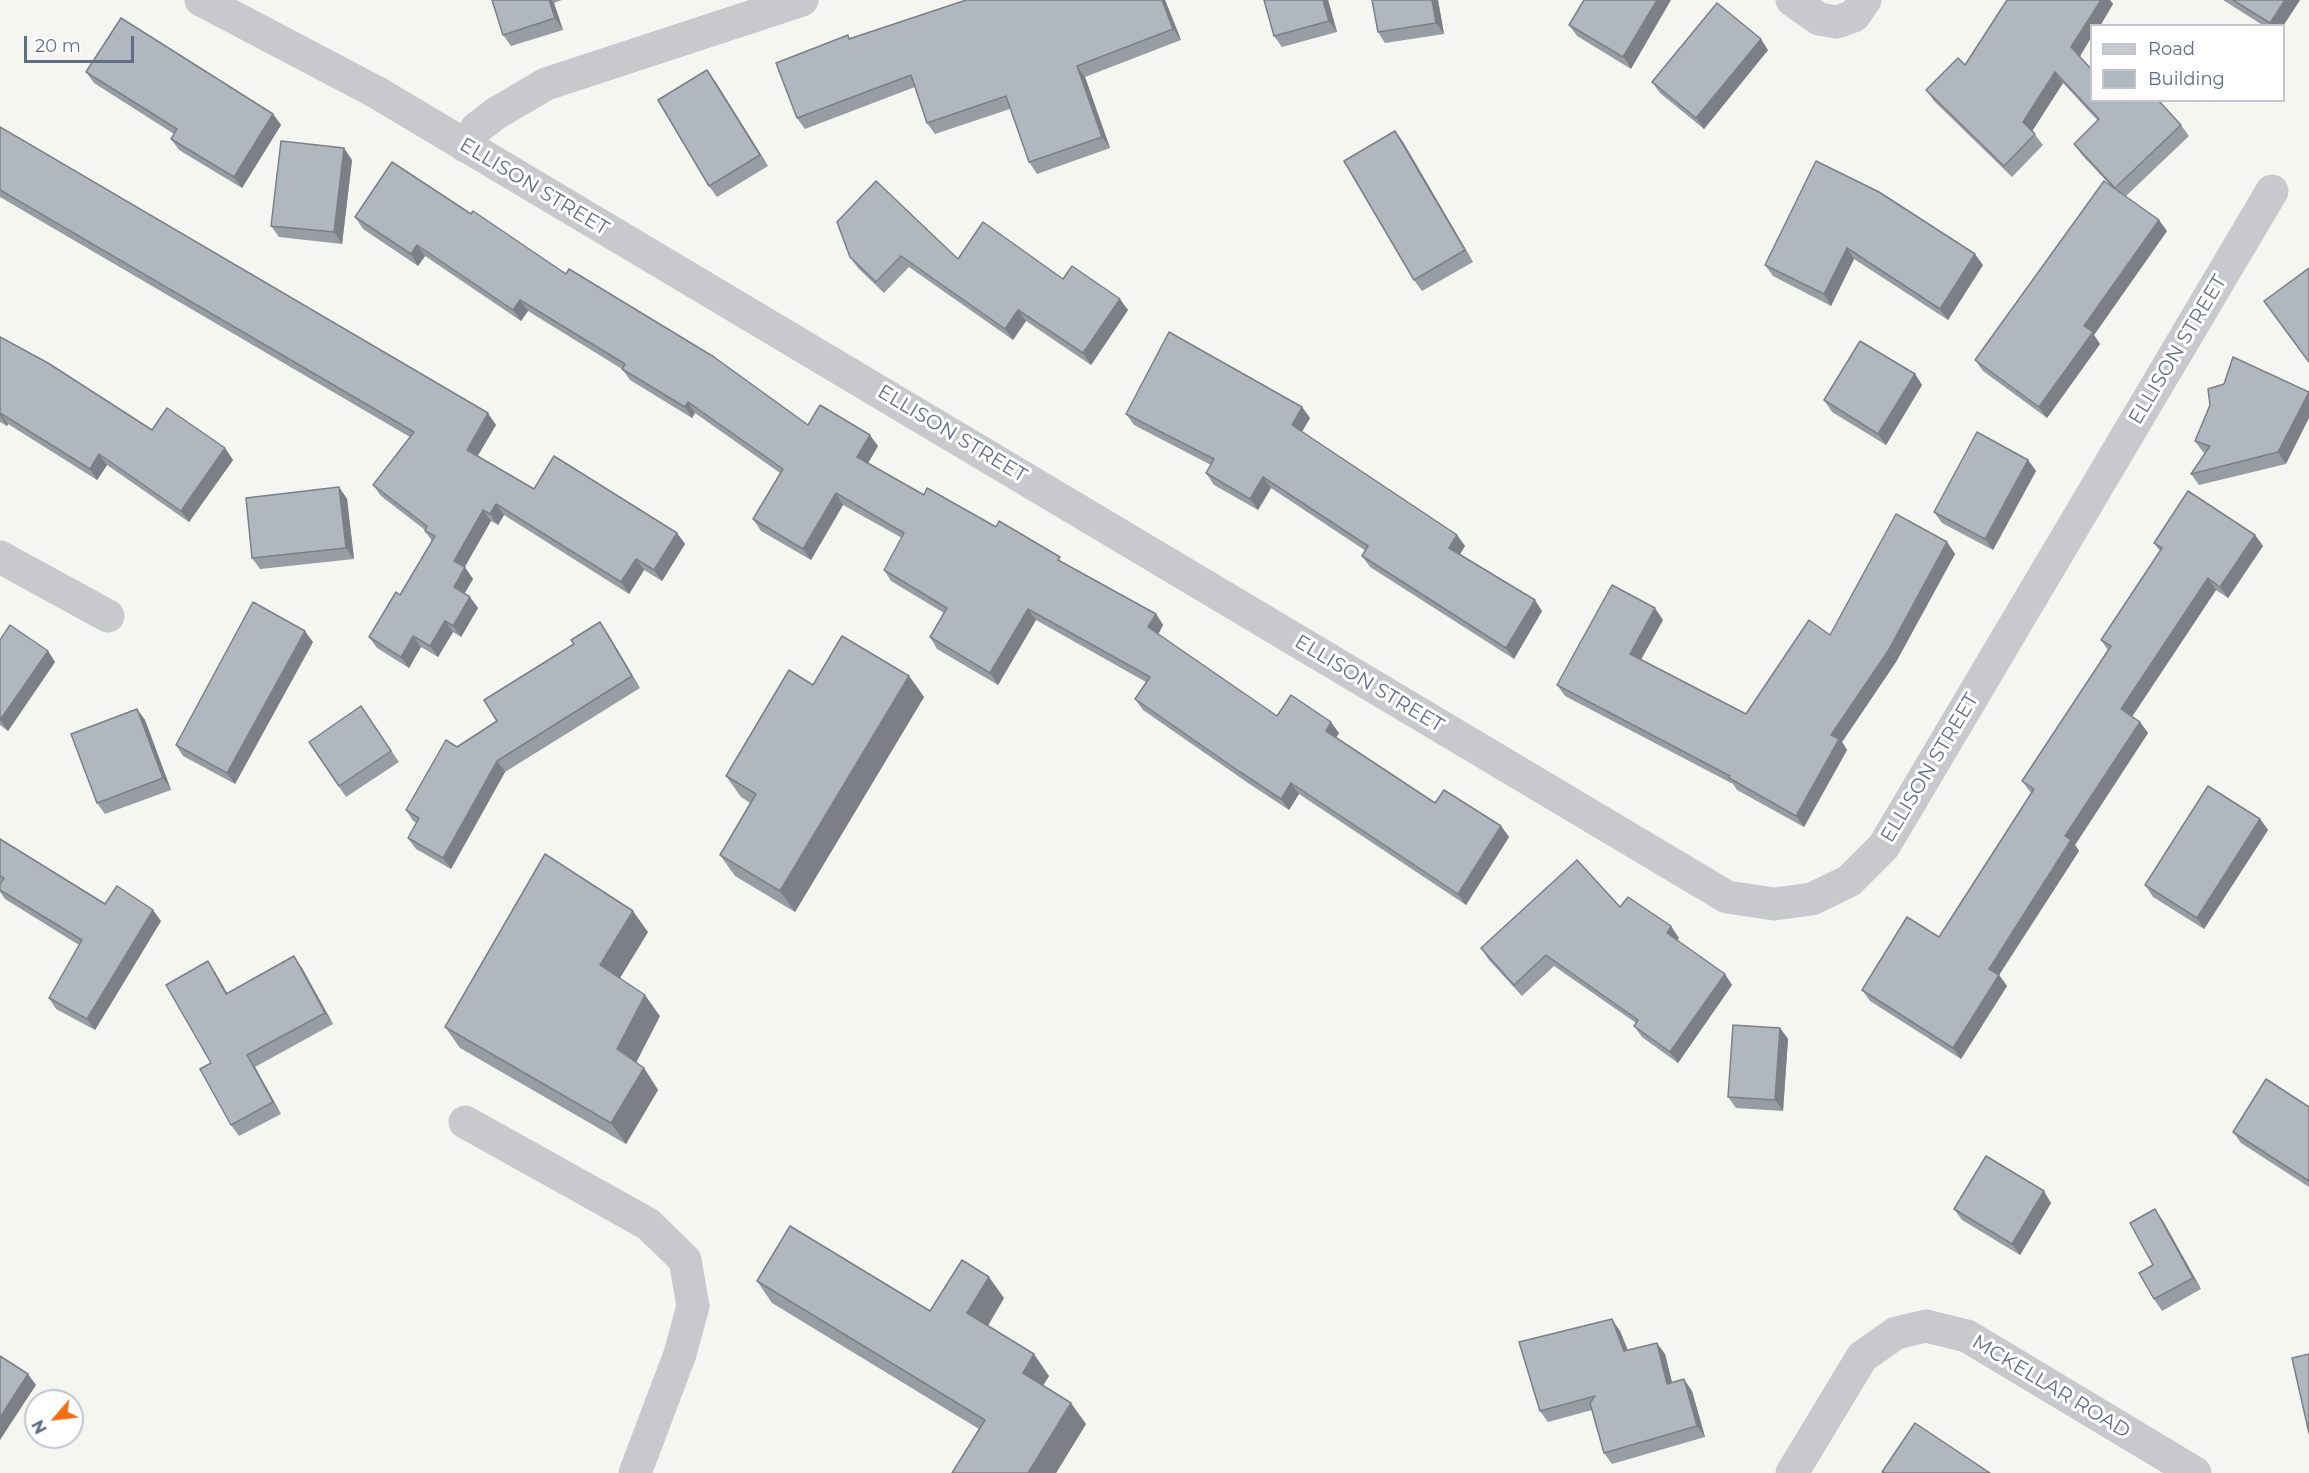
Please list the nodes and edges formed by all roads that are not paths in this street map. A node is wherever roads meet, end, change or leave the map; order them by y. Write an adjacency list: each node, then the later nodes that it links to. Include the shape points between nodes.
1 (201, 0): 5 (street, ELLISON STREET, via 376,92)
2 (802, 0): 5 (street, via 546,84 495,114 477,128)
3 (1792, 0): 4 (street, via 1819,19 1837,22 1854,16)
4 (1865, 0)
5 (465, 146): 6 (street, ELLISON STREET, via 1727,897 1774,904 1812,899 1849,881 1884,846)
6 (2272, 191)
7 (0, 557): 8 (street)
8 (108, 616)
9 (465, 1122): 10 (street, via 648,1224 685,1260 693,1305 680,1354)
10 (635, 1473)
11 (1792, 1473): 12 (street, MCKELLAR ROAD, via 1862,1357 1896,1333 1926,1326 1967,1336)
12 (2195, 1473)

